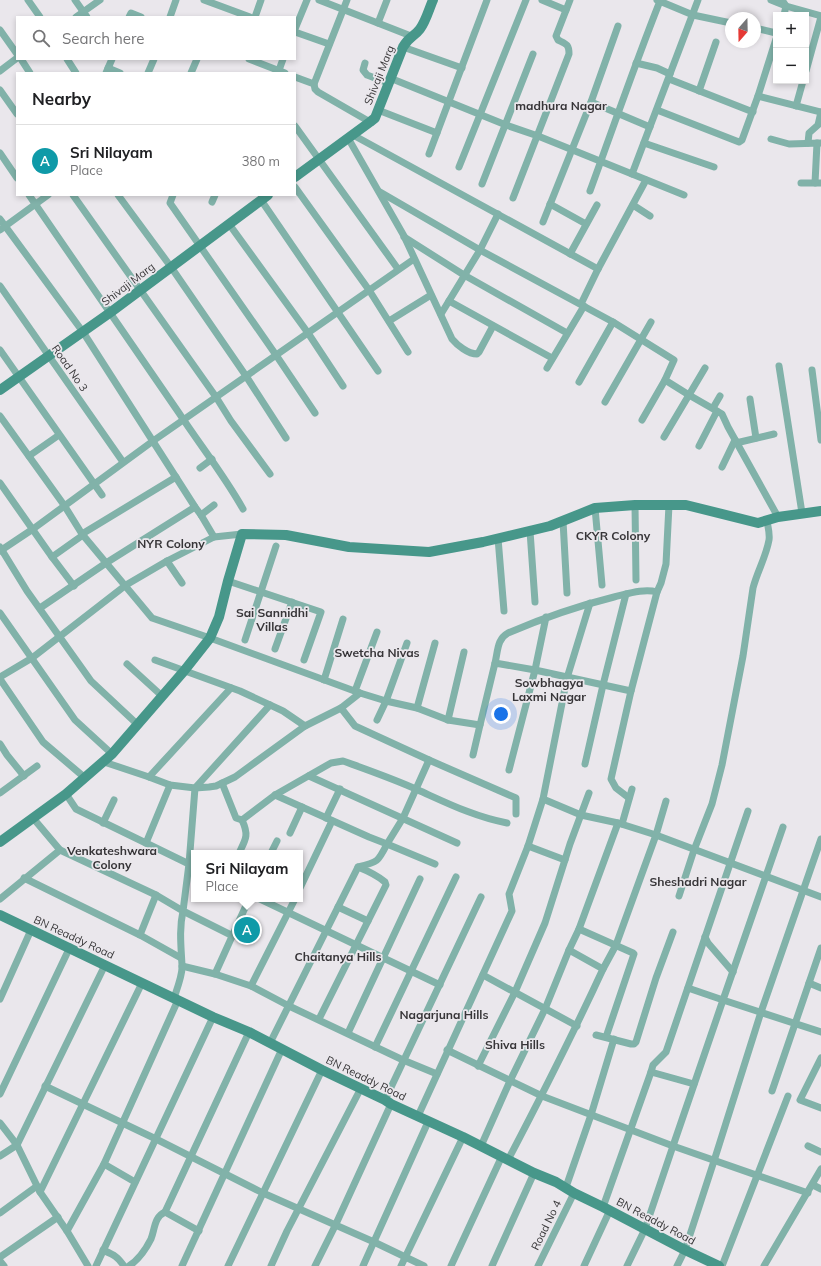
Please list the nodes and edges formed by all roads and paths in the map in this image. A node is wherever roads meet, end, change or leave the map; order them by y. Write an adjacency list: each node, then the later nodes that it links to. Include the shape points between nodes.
1 (28, 0): 27 (street)
2 (75, 0): 25 (street)
3 (100, 0): 25 (street)
4 (176, 0): 30 (street)
5 (204, 0): 20 (street)
6 (262, 0): 32 (street)
7 (307, 0): 37 (street)
8 (319, 0): 22 (street)
9 (347, 0): 22 (street)
10 (387, 0): 35 (street)
11 (433, 0): 42 (street, Shivaji Marg, via 423,24)
12 (487, 0): 60 (street)
13 (526, 0): 84 (street)
14 (542, 0): 23 (street)
15 (570, 0): 23 (street)
16 (698, 0): 26 (street)
17 (770, 0): 21 (street)
18 (782, 0): 21 (street)
19 (658, 1): 26 (street); 59 (street)
20 (218, 2): 31 (street)
21 (786, 6): 24 (street); 33 (street)
22 (343, 9): 35 (street); 44 (street)
23 (566, 10): 92 (street, via 556,36 569,48 569,54)
24 (785, 12)
25 (85, 14)
26 (693, 15): 34 (street); 68 (street)
27 (39, 16)
28 (130, 16): 29 (street, via 131,13)
29 (138, 16)
30 (170, 16)
31 (248, 16)
32 (255, 16)
33 (821, 16): 57 (street)
34 (725, 22)
35 (378, 23): 42 (street)
36 (618, 26): 77 (street)
37 (296, 28)
38 (761, 29): 41 (street)
39 (0, 30): 47 (street)
40 (296, 31): 44 (street)
41 (773, 32)
42 (411, 36): 45 (street, Shivaji Marg)
43 (716, 42): 74 (street)
44 (330, 44): 71 (street)
45 (403, 47): 60 (street); 70 (street, Shivaji Marg)
46 (773, 48): 75 (street)
47 (16, 53)
48 (533, 54): 87 (street)
49 (16, 59): 61 (street)
50 (21, 60): 63 (street)
51 (68, 60): 64 (street)
52 (112, 60): 62 (street)
53 (154, 60): 65 (street)
54 (197, 60): 66 (street)
55 (251, 60): 67 (street)
56 (283, 60): 67 (street)
57 (809, 60)
58 (365, 63): 70 (street, via 363,70 367,75)
59 (636, 63): 68 (street, via 657,68); 85 (street)
60 (462, 68): 76 (street)
61 (0, 70)
62 (107, 70)
63 (29, 72)
64 (75, 72)
65 (148, 72)
66 (191, 72)
67 (280, 72)
68 (670, 76): 74 (street); 80 (street)
69 (296, 77): 71 (street)
70 (389, 81): 76 (street); 79 (street, Shivaji Marg)
71 (314, 84): 86 (street, via 314,89 318,92)
72 (802, 84): 78 (street)
73 (0, 90): 83 (street)
74 (699, 90): 81 (street)
75 (758, 96): 78 (street); 81 (street)
76 (449, 102): 84 (street); 90 (street)
77 (590, 102): 85 (street); 97 (street)
78 (796, 106): 82 (street)
79 (378, 110): 86 (street, Shivaji Marg); 90 (street)
80 (656, 110): 81 (street, via 739,142); 89 (street)
81 (753, 112)
82 (821, 112): 95 (street, via 818,125 809,133)
83 (16, 113)
84 (480, 114): 87 (street); 102 (street)
85 (618, 114): 89 (street); 101 (street)
86 (370, 122): 91 (street, Shivaji Marg)
87 (506, 125): 92 (street); 110 (street)
88 (296, 127): 100 (street)
89 (650, 127): 94 (street)
90 (437, 134): 99 (street)
91 (350, 136): 100 (street, Shivaji Marg); 113 (street); 128 (street)
92 (538, 136): 97 (street); 122 (street)
93 (772, 139): 95 (street, via 789,144)
94 (644, 143): 103 (street); 104 (street)
95 (808, 143): 96 (street)
96 (819, 143): 109 (street)
97 (572, 150): 101 (street); 124 (street)
98 (0, 153): 106 (street)
99 (429, 154)
100 (319, 159): 105 (street, Shivaji Marg); 141 (street)
101 (601, 162): 104 (street); 112 (street)
102 (459, 167)
103 (714, 167)
104 (632, 174): 107 (street)
105 (296, 176)
106 (16, 177)
107 (646, 180): 114 (street); 127 (street)
108 (801, 183): 109 (street)
109 (818, 183)
110 (482, 184)
111 (296, 187): 146 (street)
112 (590, 191)
113 (380, 192): 135 (street); 137 (street)
114 (684, 195)
115 (30, 196): 125 (street)
116 (47, 196): 125 (street)
117 (74, 196): 145 (street)
118 (119, 196): 140 (street)
119 (173, 196): 136 (street, via 170,203)
120 (215, 196): 123 (street)
121 (265, 196): 132 (street, Shivaji Marg); 151 (street)
122 (514, 198)
123 (212, 202)
124 (550, 204): 131 (street); 133 (street)
125 (36, 205): 134 (street); 150 (street)
126 (597, 205): 133 (street)
127 (632, 205): 129 (street); 142 (street)
128 (498, 214): 137 (street); 138 (street)
129 (650, 216)
130 (0, 219): 134 (street)
131 (543, 222)
132 (229, 224): 136 (street, Shivaji Marg); 158 (street)
133 (586, 224): 138 (street)
134 (3, 228): 157 (street)
135 (404, 236): 139 (street); 143 (street)
136 (199, 245): 140 (street, Shivaji Marg); 163 (street)
137 (480, 250): 143 (street); 149 (street)
138 (570, 254): 142 (street)
139 (414, 259): 141 (street); 147 (street)
140 (171, 267): 145 (street, Shivaji Marg); 171 (street)
141 (398, 269): 146 (street)
142 (598, 269): 149 (street)
143 (464, 275): 148 (street); 159 (street)
144 (0, 286): 164 (street, Road No 3)
145 (140, 290): 150 (street, Shivaji Marg); 179 (street)
146 (368, 290): 151 (street); 153 (street)
147 (431, 295): 152 (street); 153 (street)
148 (449, 301): 152 (street); 156 (street)
149 (582, 305): 154 (street); 159 (street)
150 (111, 312): 157 (street, Shivaji Marg); 185 (street)
151 (337, 312): 158 (street); 170 (street)
152 (441, 314): 156 (street, via 452,339 473,354 479,352)
153 (389, 321): 162 (street)
154 (613, 322): 160 (street); 174 (street)
155 (651, 322): 160 (street)
156 (493, 326): 165 (street)
157 (83, 332): 164 (street, Shivaji Marg); 192 (street)
158 (308, 333): 163 (street); 175 (street)
159 (567, 333): 165 (street)
160 (641, 339): 173 (street, via 674,360); 181 (street)
161 (0, 350): 172 (street)
162 (408, 352)
163 (276, 355): 171 (street); 183 (street)
164 (49, 356): 172 (street, Shivaji Marg); 198 (street, Road No 3)
165 (552, 358): 167 (street)
166 (779, 366): 214 (street)
167 (547, 368)
168 (705, 368): 177 (street)
169 (812, 370): 193 (street)
170 (378, 371)
171 (246, 376): 179 (street); 190 (street)
172 (18, 377): 176 (street, Shivaji Marg); 188 (street)
173 (665, 380): 177 (street); 186 (street)
174 (579, 382)
175 (343, 386)
176 (0, 390)
177 (689, 395): 182 (street); 189 (street)
178 (720, 396): 182 (street)
179 (216, 397): 185 (street); 201 (street)
180 (750, 398): 191 (street)
181 (605, 402)
182 (715, 410): 194 (street, via 722,414); 195 (street)
183 (315, 413)
184 (0, 416): 196 (street)
185 (183, 420): 192 (street); 197 (street)
186 (642, 420)
187 (774, 434): 191 (street)
188 (59, 435): 196 (street); 204 (street)
189 (664, 437)
190 (286, 438)
191 (756, 438): 194 (street)
192 (153, 440): 198 (street); 202 (street)
193 (821, 440)
194 (735, 441): 199 (street); 216 (street)
195 (699, 446)
196 (29, 456): 206 (street)
197 (212, 459): 200 (street); 212 (street)
198 (123, 462): 204 (street)
199 (722, 467)
200 (200, 468)
201 (270, 474)
202 (176, 477): 210 (street); 222 (street)
203 (0, 483): 219 (street)
204 (94, 484): 205 (street); 206 (street)
205 (102, 495)
206 (64, 505): 219 (street); 222 (street)
207 (214, 505): 215 (street)
208 (635, 505): 209 (street); 211 (street); 230 (street)
209 (669, 505): 218 (street, via 686,505 758,523); 237 (street, via 666,564)
210 (195, 507): 215 (street); 229 (street)
211 (595, 508): 217 (street); 234 (street)
212 (243, 509)
213 (821, 511): 214 (street)
214 (802, 513): 216 (street)
215 (201, 514): 223 (street)
216 (778, 517): 218 (street)
217 (563, 521): 220 (street); 238 (street)
218 (766, 521): 330 (street, via 769,539 753,588 722,765 712,804)
219 (33, 529): 226 (street); 227 (street)
220 (530, 531): 224 (street); 241 (street)
221 (242, 534): 223 (street); 224 (street, via 286,535 349,547 429,552); 231 (street)
222 (83, 535): 227 (street); 229 (street)
223 (214, 537): 228 (street)
224 (498, 538): 244 (street)
225 (276, 546): 236 (street)
226 (1, 549): 243 (street)
227 (52, 557): 235 (street)
228 (167, 561): 232 (street); 233 (street)
229 (106, 563): 233 (street); 235 (street)
230 (636, 580)
231 (228, 581): 236 (street); 250 (street, via 219,617)
232 (182, 583)
233 (126, 585): 249 (street); 250 (street, via 152,618)
234 (602, 585)
235 (74, 586): 243 (street)
236 (261, 592): 240 (street); 251 (street)
237 (657, 592): 239 (street, via 650,590); 269 (street)
238 (567, 593)
239 (626, 594): 242 (street); 266 (street)
240 (292, 602): 254 (street); 258 (street, via 321,612)
241 (535, 602)
242 (590, 603): 246 (street); 264 (street)
243 (40, 608): 249 (street)
244 (504, 611)
245 (0, 613): 256 (street)
246 (546, 617): 259 (street, via 503,636); 261 (street)
247 (343, 619): 265 (street)
248 (376, 632): 268 (street)
249 (60, 635): 256 (street); 277 (street, via 91,681)
250 (210, 638): 262 (street); 265 (street)
251 (245, 640)
252 (407, 643): 271 (street)
253 (435, 643): 274 (street)
254 (275, 649)
255 (464, 652): 276 (street)
256 (32, 658): 263 (street); 281 (street, via 75,720)
257 (155, 660): 262 (street)
258 (304, 660)
259 (496, 663): 261 (street); 278 (street)
260 (127, 664): 270 (street)
261 (535, 670): 264 (street); 287 (street)
262 (184, 671): 267 (street); 270 (street)
263 (0, 678): 291 (street, via 43,742)
264 (567, 678): 266 (street); 303 (street)
265 (324, 680): 268 (street)
266 (603, 685): 269 (street); 285 (street)
267 (231, 688): 272 (street); 289 (street)
268 (358, 692): 271 (street); 273 (street)
269 (631, 692): 302 (street, via 611,779 616,788)
270 (162, 696): 277 (street)
271 (386, 701): 274 (street); 275 (street)
272 (270, 705): 279 (street); 294 (street)
273 (341, 708): 279 (street); 283 (street, via 354,726)
274 (417, 708): 276 (street)
275 (377, 720)
276 (448, 720): 278 (street)
277 (137, 724): 281 (street)
278 (480, 725): 282 (street)
279 (305, 726): 292 (street, via 235,777)
280 (0, 744): 288 (street)
281 (112, 754): 284 (street)
282 (473, 755)
283 (429, 760): 296 (street); 308 (street, via 516,798)
284 (104, 762): 289 (street); 291 (street)
285 (585, 764)
286 (37, 766): 288 (street)
287 (509, 770)
288 (24, 776): 298 (street)
289 (149, 776): 293 (street)
290 (309, 776): 295 (street); 296 (street, via 331,762 343,761); 301 (street)
291 (84, 777): 300 (street)
292 (222, 783): 294 (street); 313 (street, via 236,818)
293 (170, 785): 294 (street); 323 (street)
294 (195, 788): 332 (street)
295 (340, 789): 311 (street); 312 (street)
296 (416, 789): 311 (street); 315 (street, via 488,820)
297 (632, 789): 302 (street)
298 (0, 793)
299 (589, 793): 309 (street)
300 (66, 794): 310 (street); 314 (street, via 76,809)
301 (275, 795): 306 (street); 313 (street)
302 (629, 798): 316 (street)
303 (543, 799): 309 (street); 326 (street)
304 (114, 800): 314 (street)
305 (666, 801): 319 (street)
306 (302, 808): 312 (street); 318 (street)
307 (748, 811): 334 (street)
308 (516, 814)
309 (581, 815): 316 (street); 331 (street)
310 (33, 818): 322 (street); 327 (street)
311 (404, 818): 324 (street); 325 (street)
312 (329, 819): 325 (street); 340 (street)
313 (242, 820): 328 (street, via 247,832)
314 (103, 822): 323 (street)
315 (507, 823)
316 (620, 823): 319 (street); 355 (street)
317 (783, 827): 336 (street)
318 (290, 833)
319 (656, 835): 330 (street); 363 (street)
320 (821, 839): 341 (street)
321 (277, 841): 329 (street)
322 (0, 842)
323 (146, 843): 332 (street)
324 (457, 843)
325 (387, 844): 333 (street); 335 (street, via 377,861)
326 (528, 846): 331 (street); 374 (street, via 510,894 512,911)
327 (60, 850): 338 (street); 342 (street)
328 (240, 850)
329 (272, 850)
330 (694, 850): 334 (street); 343 (street)
331 (565, 860): 381 (street, via 545,923)
332 (189, 864): 351 (street)
333 (435, 864)
334 (730, 864): 336 (street); 361 (street)
335 (358, 867): 350 (street); 354 (street, via 386,882)
336 (765, 876): 341 (street); 372 (street)
337 (456, 877): 371 (street)
338 (24, 878): 346 (street); 359 (street)
339 (420, 879): 367 (street)
340 (303, 881)
341 (803, 889): 344 (street); 387 (street)
342 (156, 895): 351 (street); 359 (street)
343 (680, 896)
344 (821, 896)
345 (481, 897): 377 (street)
346 (0, 898)
347 (248, 902): 360 (street)
348 (266, 902): 352 (street)
349 (293, 902): 352 (street)
350 (338, 907): 354 (street); 357 (street)
351 (183, 911): 360 (street); 368 (street, via 180,924)
352 (288, 912): 357 (street); 378 (street)
353 (0, 915): 356 (street, BN Readdy Road)
354 (368, 921): 362 (street)
355 (579, 929): 363 (street); 366 (street)
356 (32, 930): 364 (street, BN Readdy Road); 382 (street)
357 (327, 931): 362 (street); 385 (street)
358 (673, 932): 397 (street, via 636,1042 631,1044)
359 (140, 935): 368 (street)
360 (233, 936): 373 (street)
361 (705, 937): 372 (street); 379 (street)
362 (355, 945): 367 (street); 389 (street)
363 (616, 945): 370 (street); 396 (street, via 634,954)
364 (70, 947): 369 (street, BN Readdy Road); 413 (street)
365 (821, 948): 376 (street)
366 (569, 950): 370 (street); 386 (street)
367 (383, 958): 371 (street); 394 (street)
368 (182, 962): 373 (street); 383 (street)
369 (104, 964): 375 (street, BN Readdy Road); 410 (street)
370 (603, 969): 391 (street)
371 (411, 972): 377 (street); 399 (street)
372 (733, 972): 384 (street)
373 (215, 974): 378 (street)
374 (483, 975): 381 (street); 401 (street)
375 (142, 983): 383 (street, BN Readdy Road); 417 (street)
376 (809, 983): 380 (street); 390 (street)
377 (440, 985): 403 (street)
378 (251, 986): 385 (street)
379 (688, 988): 384 (street); 406 (street, via 666,1052 653,1065)
380 (821, 988)
381 (515, 992): 386 (street); 404 (street)
382 (0, 999)
383 (176, 999): 388 (street, BN Readdy Road); 423 (street)
384 (723, 1000): 387 (street); 409 (street)
385 (289, 1006): 389 (street); 398 (street)
386 (546, 1009): 391 (street); 408 (street)
387 (761, 1012): 390 (street); 435 (street)
388 (213, 1017): 392 (street, BN Readdy Road); 426 (street)
389 (318, 1020): 394 (street)
390 (795, 1023): 393 (street); 412 (street)
391 (577, 1026): 414 (street)
392 (249, 1032): 398 (street, BN Readdy Road); 433 (street)
393 (821, 1032)
394 (348, 1033): 399 (street)
395 (596, 1035): 396 (street)
396 (606, 1037): 397 (street)
397 (614, 1039): 419 (street, Road No 4)
398 (270, 1043): 400 (street, BN Readdy Road)
399 (375, 1047): 403 (street)
400 (282, 1049): 405 (street, BN Readdy Road); 439 (street)
401 (447, 1050): 404 (street); 407 (street)
402 (821, 1058): 418 (street, via 800,1100)
403 (404, 1060): 407 (street); 416 (street)
404 (478, 1066): 408 (street)
405 (322, 1070): 411 (street, BN Readdy Road); 446 (street)
406 (651, 1072): 409 (street); 424 (street)
407 (437, 1074): 420 (street)
408 (510, 1081): 414 (street); 428 (street)
409 (694, 1084): 429 (street)
410 (45, 1086): 417 (street); 427 (street)
411 (361, 1088): 416 (street, BN Readdy Road); 448 (street)
412 (772, 1091)
413 (0, 1094)
414 (542, 1096): 419 (street); 434 (street)
415 (788, 1096): 440 (street)
416 (388, 1102): 420 (street, BN Readdy Road); 453 (street)
417 (82, 1103): 423 (street); 443 (street)
418 (821, 1108)
419 (591, 1115): 424 (street); 445 (street, Road No 4)
420 (418, 1116): 421 (street, BN Readdy Road)
421 (428, 1122): 425 (street, BN Readdy Road); 457 (street)
422 (0, 1123): 427 (street)
423 (122, 1124): 426 (street); 436 (street)
424 (631, 1130): 429 (street); 449 (street)
425 (463, 1137): 428 (street, BN Readdy Road); 461 (street)
426 (156, 1139): 433 (street); 441 (street)
427 (17, 1145): 432 (street); 443 (street)
428 (481, 1146): 434 (street, BN Readdy Road)
429 (673, 1146): 435 (street); 454 (street)
430 (808, 1146): 431 (street)
431 (821, 1152)
432 (0, 1156)
433 (190, 1158): 439 (street); 450 (street)
434 (505, 1158): 438 (street, BN Readdy Road); 475 (street)
435 (714, 1161): 440 (street); 459 (street)
436 (104, 1164): 441 (street); 455 (street)
437 (821, 1169): 442 (street)
438 (534, 1173): 445 (street, BN Readdy Road); 476 (street)
439 (225, 1175): 446 (street); 456 (street)
440 (758, 1176): 447 (street); 482 (street)
441 (135, 1182): 458 (street)
442 (813, 1185): 444 (street); 447 (street)
443 (39, 1189): 451 (street); 452 (street)
444 (821, 1189)
445 (570, 1190): 449 (street, BN Readdy Road); 477 (street, Road No 4)
446 (263, 1193): 448 (street); 469 (street)
447 (808, 1193): 483 (street)
448 (298, 1209): 453 (street); 470 (street)
449 (607, 1209): 454 (street, BN Readdy Road); 478 (street)
450 (165, 1212): 456 (street); 467 (street, via 156,1219 155,1229 147,1245 136,1261)
451 (0, 1213)
452 (58, 1217): 455 (street); 460 (street)
453 (336, 1226): 457 (street); 471 (street)
454 (645, 1229): 459 (street, BN Readdy Road); 479 (street)
455 (67, 1231): 464 (street)
456 (199, 1231): 468 (street)
457 (374, 1242): 461 (street); 472 (street)
458 (103, 1250): 465 (street); 466 (street, via 115,1255)
459 (684, 1250): 480 (street); 481 (street, BN Readdy Road)
460 (0, 1257)
461 (405, 1257): 473 (street); 474 (street)
462 (0, 1261): 463 (street)
463 (4, 1266)
464 (88, 1266)
465 (96, 1266)
466 (124, 1266)
467 (129, 1266)
468 (182, 1266)
469 (228, 1266)
470 (271, 1266)
471 (315, 1266)
472 (363, 1266)
473 (401, 1266)
474 (424, 1266)
475 (451, 1266)
476 (492, 1266)
477 (538, 1266)
478 (584, 1266)
479 (627, 1266)
480 (677, 1266)
481 (719, 1266)
482 (722, 1266)
483 (764, 1266)

